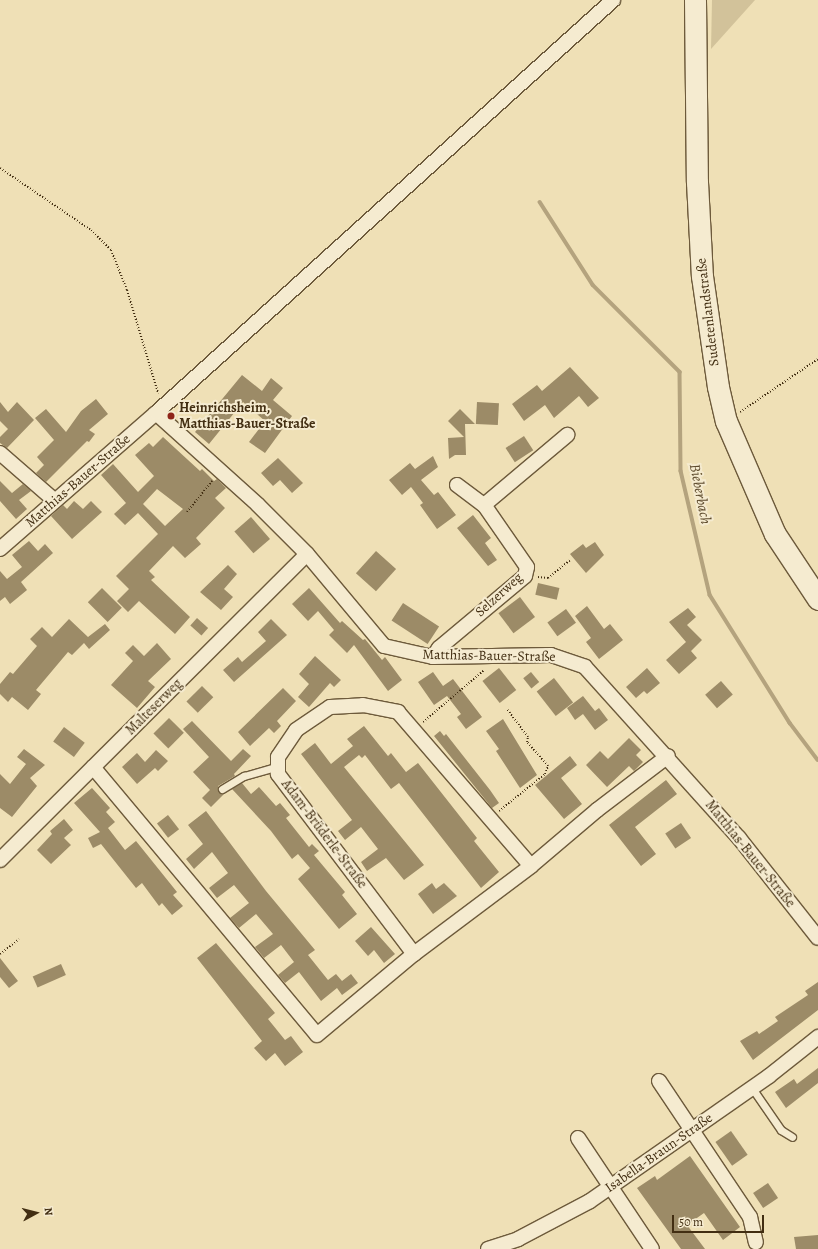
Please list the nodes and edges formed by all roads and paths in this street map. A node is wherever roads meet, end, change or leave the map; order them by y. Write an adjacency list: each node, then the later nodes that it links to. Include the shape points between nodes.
1 (613, 0): 5 (street, Matthias-Bauer-Straße)
2 (695, 0): 6 (street, Sudetenlandstraße, via 697,182 702,276 718,387)
3 (0, 168): 5 (path, via 91,230 110,250 127,290 153,370 158,392)
4 (818, 359): 6 (path)
5 (156, 413): 9 (street, Matthias-Bauer-Straße); 11 (street, Matthias-Bauer-Straße)
6 (726, 421): 18 (street, Sudetenlandstraße, via 775,534)
7 (566, 435): 12 (street)
8 (0, 453): 11 (street)
9 (220, 471): 13 (path); 15 (street, Matthias-Bauer-Straße)
10 (457, 485): 12 (street, Selzerweg)
11 (54, 500): 14 (street, Matthias-Bauer-Straße)
12 (484, 505): 17 (street, Selzerweg, via 527,567)
13 (187, 512)
14 (0, 549)
15 (307, 554): 20 (street, Matthias-Bauer-Straße, via 384,646); 25 (street, Malteserweg)
16 (570, 560): 17 (path, via 548,578)
17 (525, 576): 20 (street, Selzerweg, via 439,648)
18 (818, 599)
19 (502, 654): 20 (street, Matthias-Bauer-Straße); 22 (path); 23 (street, Matthias-Bauer-Straße, via 551,655 585,666)
20 (433, 657)
21 (507, 708): 27 (path, via 528,737 527,742 548,766 545,774)
22 (415, 729): 24 (street, Adam-Brüderle-Straße, via 398,712 363,705 330,707 296,730 278,757); 27 (street, Adam-Brüderle-Straße)
23 (668, 756): 29 (street, via 597,810); 30 (street, Matthias-Bauer-Straße, via 739,838)
24 (278, 766): 26 (lane, via 244,776); 33 (street, Adam-Brüderle-Straße, via 278,774)
25 (93, 767): 28 (street, Malteserweg); 33 (street, via 317,1035)
26 (222, 789)
27 (490, 818): 29 (street, Adam-Brüderle-Straße)
28 (0, 860)
29 (531, 866): 33 (street)
30 (818, 938)
31 (20, 939): 32 (path)
32 (0, 954)
33 (414, 954)
34 (818, 1037): 36 (street, Isabella-Braun-Straße)
35 (660, 1080): 37 (street)
36 (752, 1088): 37 (street, Isabella-Braun-Straße); 38 (lane, via 781,1130)
37 (694, 1128): 40 (street, Isabella-Braun-Straße); 41 (street, via 750,1217)
38 (792, 1137)
39 (578, 1138): 40 (street)
40 (612, 1186): 42 (street, Isabella-Braun-Straße, via 590,1201 518,1239); 43 (street)
41 (756, 1245)
42 (488, 1249)
43 (652, 1249)

